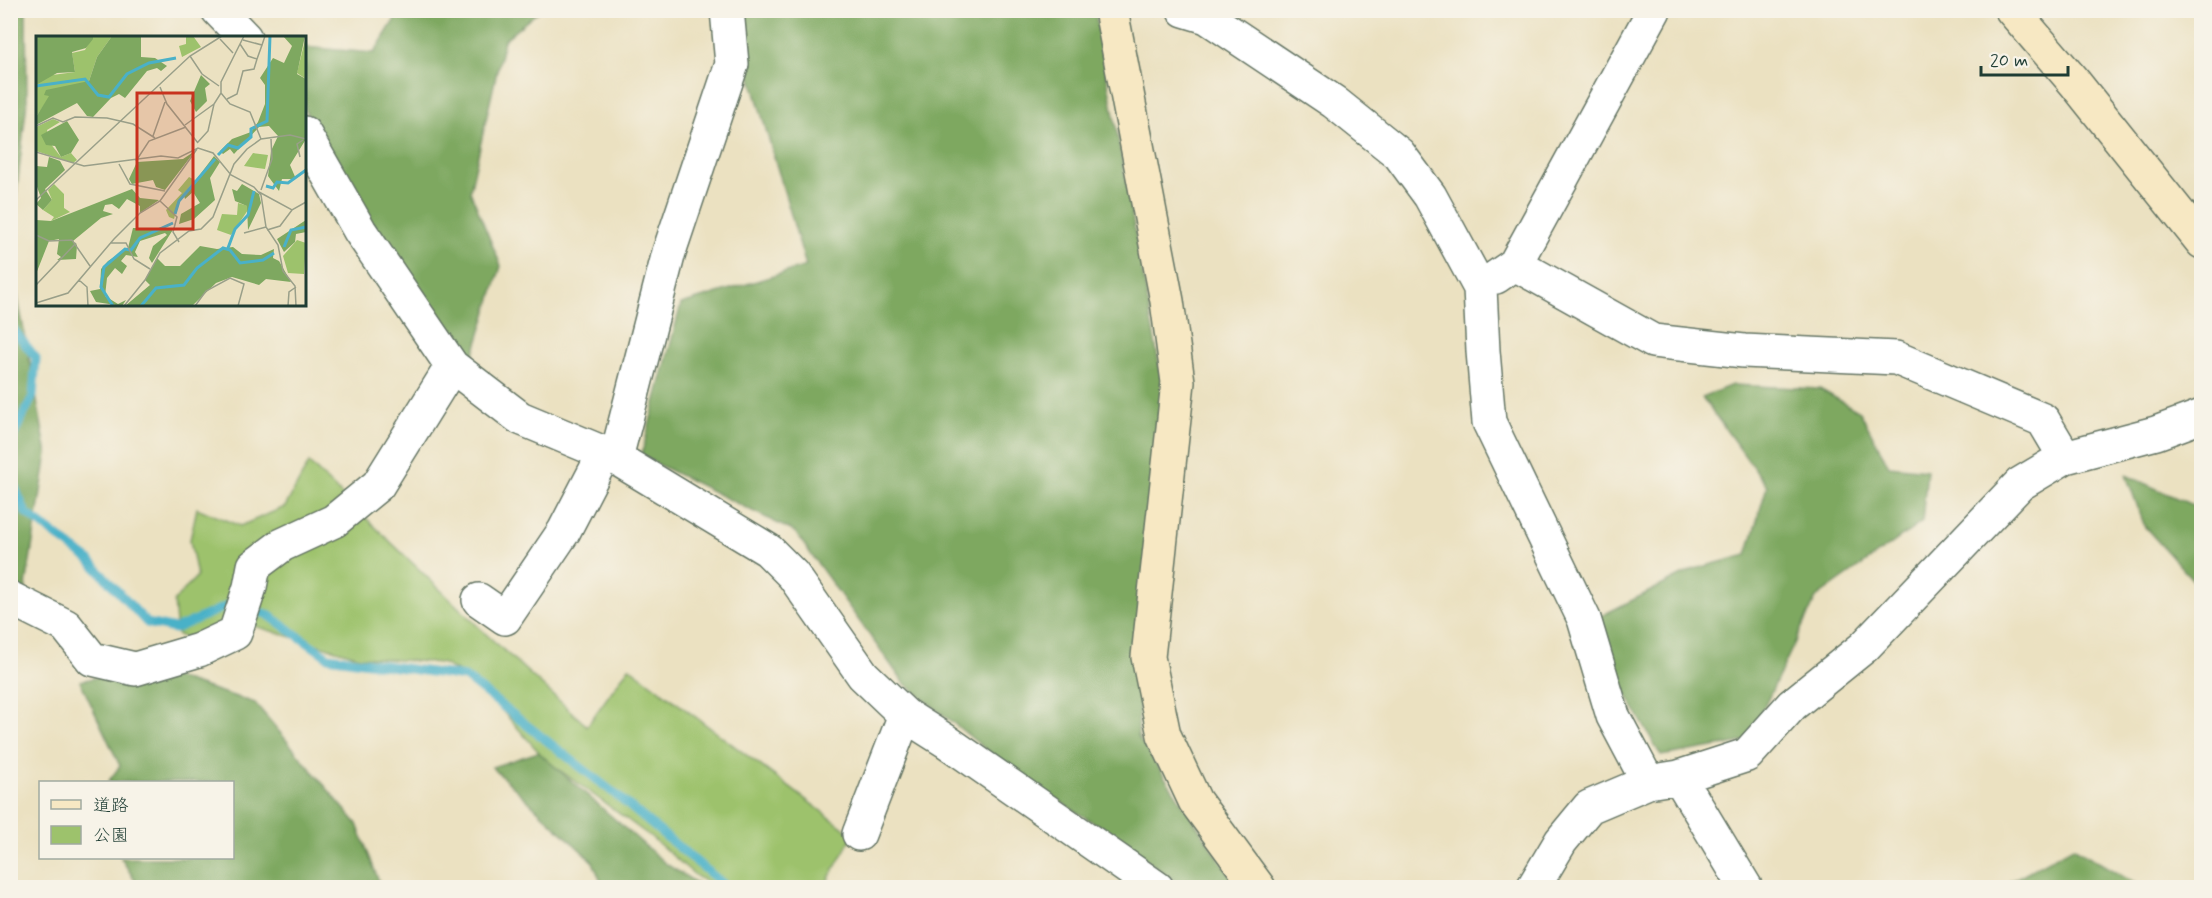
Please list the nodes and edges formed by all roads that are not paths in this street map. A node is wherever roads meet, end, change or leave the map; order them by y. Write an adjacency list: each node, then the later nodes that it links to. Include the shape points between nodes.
1 (218, 10): 7 (street)
2 (727, 10): 14 (street, via 732,64 669,252)
3 (1111, 10): 22 (street, via 1167,301 1178,382 1148,657 1164,735 1195,801)
4 (1184, 10): 11 (street, via 1207,17 1246,43 1334,102 1399,154 1430,196)
5 (1654, 10): 10 (street)
6 (2012, 10): 9 (street)
7 (243, 36)
8 (306, 136): 12 (street, via 360,231)
9 (2202, 242)
10 (1515, 264): 11 (street); 15 (street, via 1653,340 1744,351 1896,358 2043,420)
11 (1480, 288): 19 (street, via 1489,422 1584,619 1613,716)
12 (452, 366): 14 (street, via 520,418); 16 (street, via 378,485 334,521 282,545 254,566 235,633 199,650 135,669 92,659 66,626)
13 (2202, 416): 15 (street, via 2156,433)
14 (610, 456): 17 (street, via 505,618); 18 (street, via 768,550 793,574 863,675)
15 (2065, 457): 19 (street, via 2020,484 1864,647 1791,705 1748,755)
16 (10, 598)
17 (479, 600)
18 (905, 715): 20 (street); 21 (street)
19 (1664, 780): 23 (street, via 1589,807 1561,842); 24 (street)
20 (859, 834)
21 (1157, 888)
22 (1259, 888)
23 (1533, 888)
24 (1746, 888)

